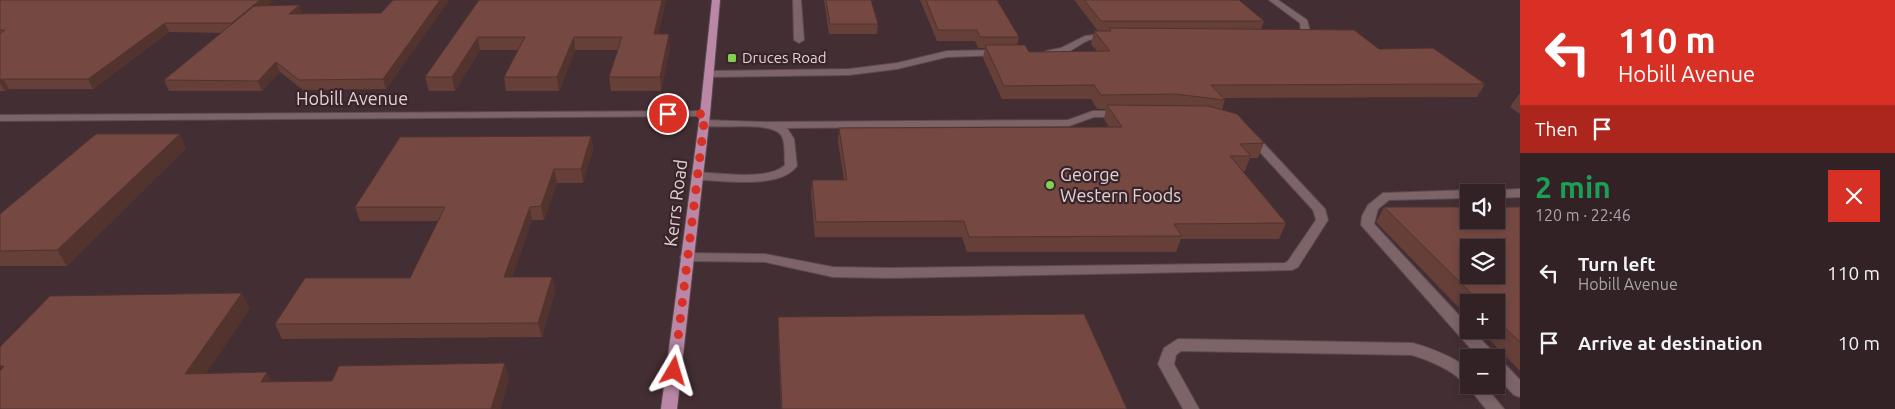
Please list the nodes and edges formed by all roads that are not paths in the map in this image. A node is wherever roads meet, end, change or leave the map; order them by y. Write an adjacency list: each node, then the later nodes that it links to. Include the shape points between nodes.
1 (716, 0): 9 (main road, Kerrs Road)
2 (797, 0): 6 (street)
3 (1273, 0): 5 (street, via 1304,22 1306,35)
4 (1118, 36): 8 (street, via 1086,38 1066,51)
5 (1283, 37)
6 (799, 40)
7 (1010, 53): 9 (street, via 947,54 897,66 843,73)
8 (1039, 53)
9 (709, 74): 12 (main road, Kerrs Road)
10 (1130, 114): 13 (street, Hobill Avenue, via 1093,114 1069,123)
11 (0, 118): 12 (street, Hobill Avenue)
12 (704, 119): 13 (street, Hobill Avenue); 15 (main road, Kerrs Road)
13 (767, 125): 15 (street, via 782,129 786,134 791,166 784,173 765,178)
14 (1242, 126): 19 (street, via 1319,209 1322,220 1293,264 1287,267 833,272 766,258)
15 (697, 176): 19 (main road, Kerrs Road)
16 (1520, 193): 18 (street)
17 (1460, 194): 20 (street, via 1380,198 1368,215 1367,225)
18 (1505, 194)
19 (687, 256): 25 (main road, Kerrs Road)
20 (1481, 349)
21 (1460, 369): 26 (street, via 1413,349 1178,345 1169,352 1166,364)
22 (1505, 375): 23 (street)
23 (1520, 391)
24 (1482, 394): 27 (street)
25 (669, 409)
26 (1191, 409)
27 (1496, 409)

